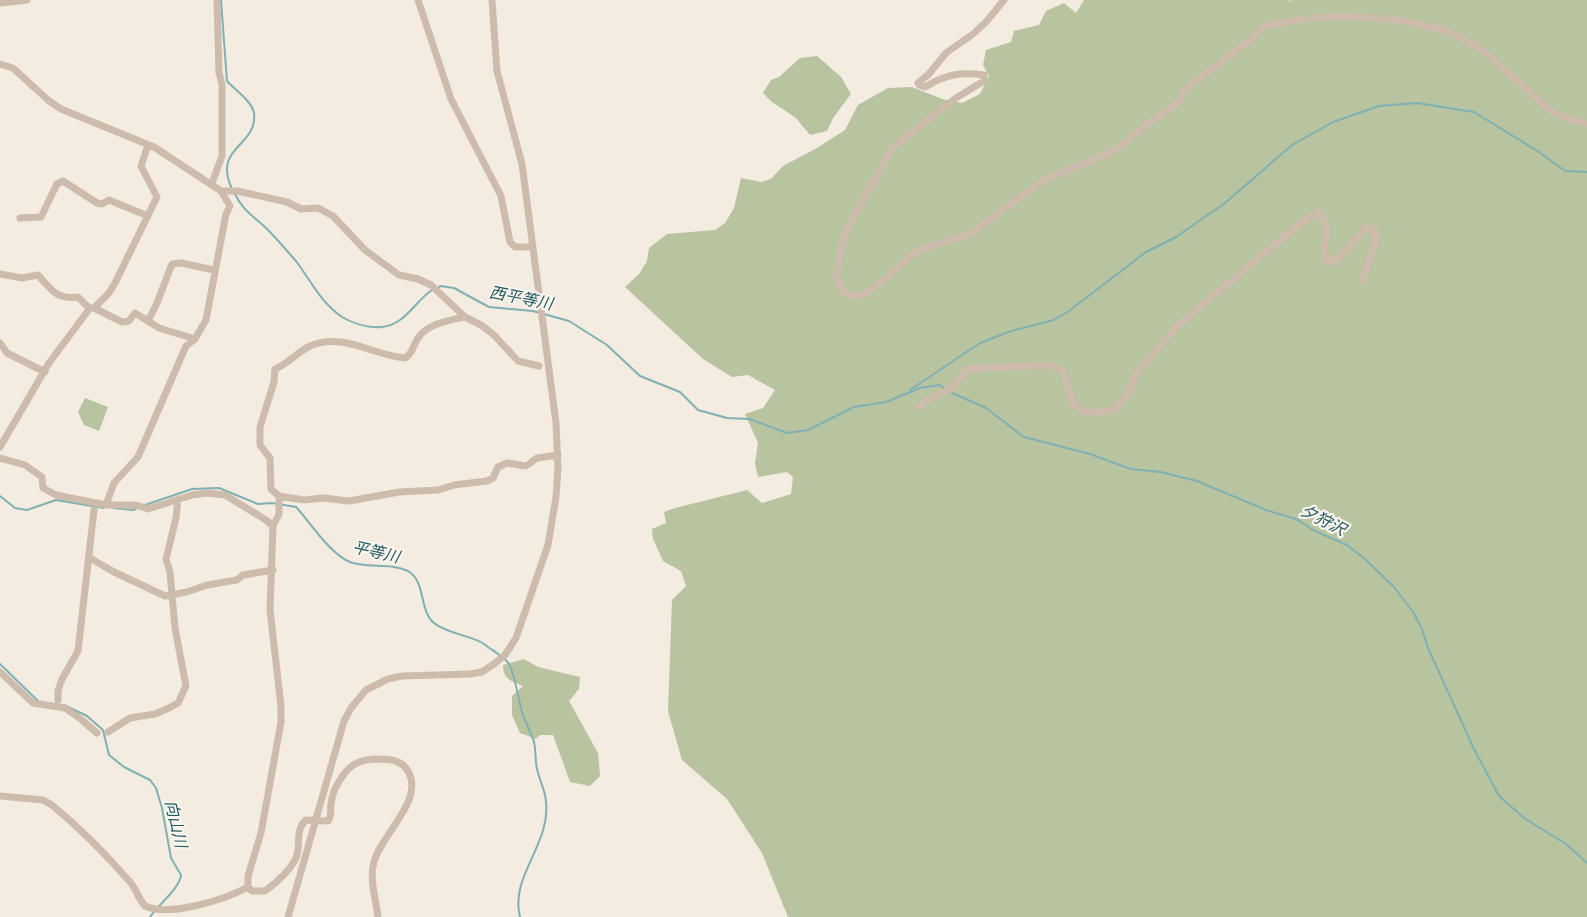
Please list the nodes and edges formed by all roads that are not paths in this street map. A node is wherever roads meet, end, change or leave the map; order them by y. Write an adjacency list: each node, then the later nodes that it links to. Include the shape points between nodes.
1 (27, 0): 6 (street)
2 (217, 0): 10 (street, via 222,156)
3 (418, 0): 14 (street, via 452,99 501,196 510,242 515,248)
4 (492, 0): 14 (street, via 497,71 522,164)
5 (1004, 0): 8 (street, via 986,22 946,53 918,83 925,87 944,75 960,73 984,75 984,81 893,147 844,235 836,274 842,291 853,296 865,294 916,251 970,234 1045,179 1120,147 1178,103 1184,90 1264,26 1344,16 1398,20 1445,30 1481,49 1552,112)
6 (0, 3)
7 (0, 64): 9 (street, via 13,68 61,109)
8 (1587, 123)
9 (148, 145): 10 (street); 12 (street, via 141,166 157,198)
10 (212, 183): 11 (street)
11 (224, 191): 15 (street, via 230,206); 19 (street, via 287,202 301,209 318,208 333,216 365,250 399,275 432,285)
12 (148, 216): 13 (street, via 109,200 97,203 63,181 57,184 41,217); 18 (street, via 109,292)
13 (20, 218)
14 (532, 247): 27 (street)
15 (214, 270): 20 (street, via 172,264); 21 (street, via 206,320)
16 (0, 274): 18 (street, via 22,278 38,275 59,295 78,297)
17 (1362, 282): 25 (street, via 1376,240 1374,230 1367,228 1338,258 1327,263 1323,253 1328,234 1319,212 1177,326 1111,411 1083,411 1073,404 1063,371 1049,365 967,369 951,389)
18 (92, 308): 20 (street, via 122,322 129,321 135,313); 24 (street)
19 (465, 317): 23 (street, via 494,335 518,361); 29 (street, via 437,324 418,336 411,354 405,358 333,341 311,345 275,369 260,426 260,445 270,458 271,489)
20 (148, 321): 21 (street)
21 (195, 339): 31 (street, via 186,346 138,457 114,483)
22 (0, 343): 24 (street, via 7,353)
23 (539, 366)
24 (45, 372): 26 (street)
25 (919, 407)
26 (0, 447)
27 (558, 455): 29 (street, via 537,458 526,466 507,463 498,467 487,481 438,490 349,501); 42 (street, via 548,544 516,638 505,655 482,672 402,676 366,690 344,721)
28 (0, 458): 31 (street, via 25,465 42,477 43,488 56,495)
29 (279, 498): 33 (street, via 279,514)
30 (178, 499): 31 (street, via 146,508); 33 (street, via 207,493 225,495); 36 (street, via 166,559)
31 (106, 505)
32 (94, 510): 34 (street)
33 (273, 526): 35 (street)
34 (90, 558): 36 (street, via 165,596); 38 (street, via 78,651 62,679)
35 (273, 570): 36 (street); 43 (street, via 270,610 281,722)
36 (172, 594): 39 (street, via 186,687 178,703 155,714 130,718)
37 (0, 672): 40 (street, via 33,703 65,708)
38 (58, 700)
39 (108, 732)
40 (97, 733)
41 (0, 796): 43 (street, via 43,800 52,805 103,851 153,911 183,915 199,911)
42 (316, 821): 43 (street, via 303,822 294,862 266,891 252,891); 44 (street); 45 (street, via 328,821 331,817 336,787 357,762 391,759 405,768 412,791 373,866)
43 (248, 887)
44 (288, 917)
45 (378, 917)

